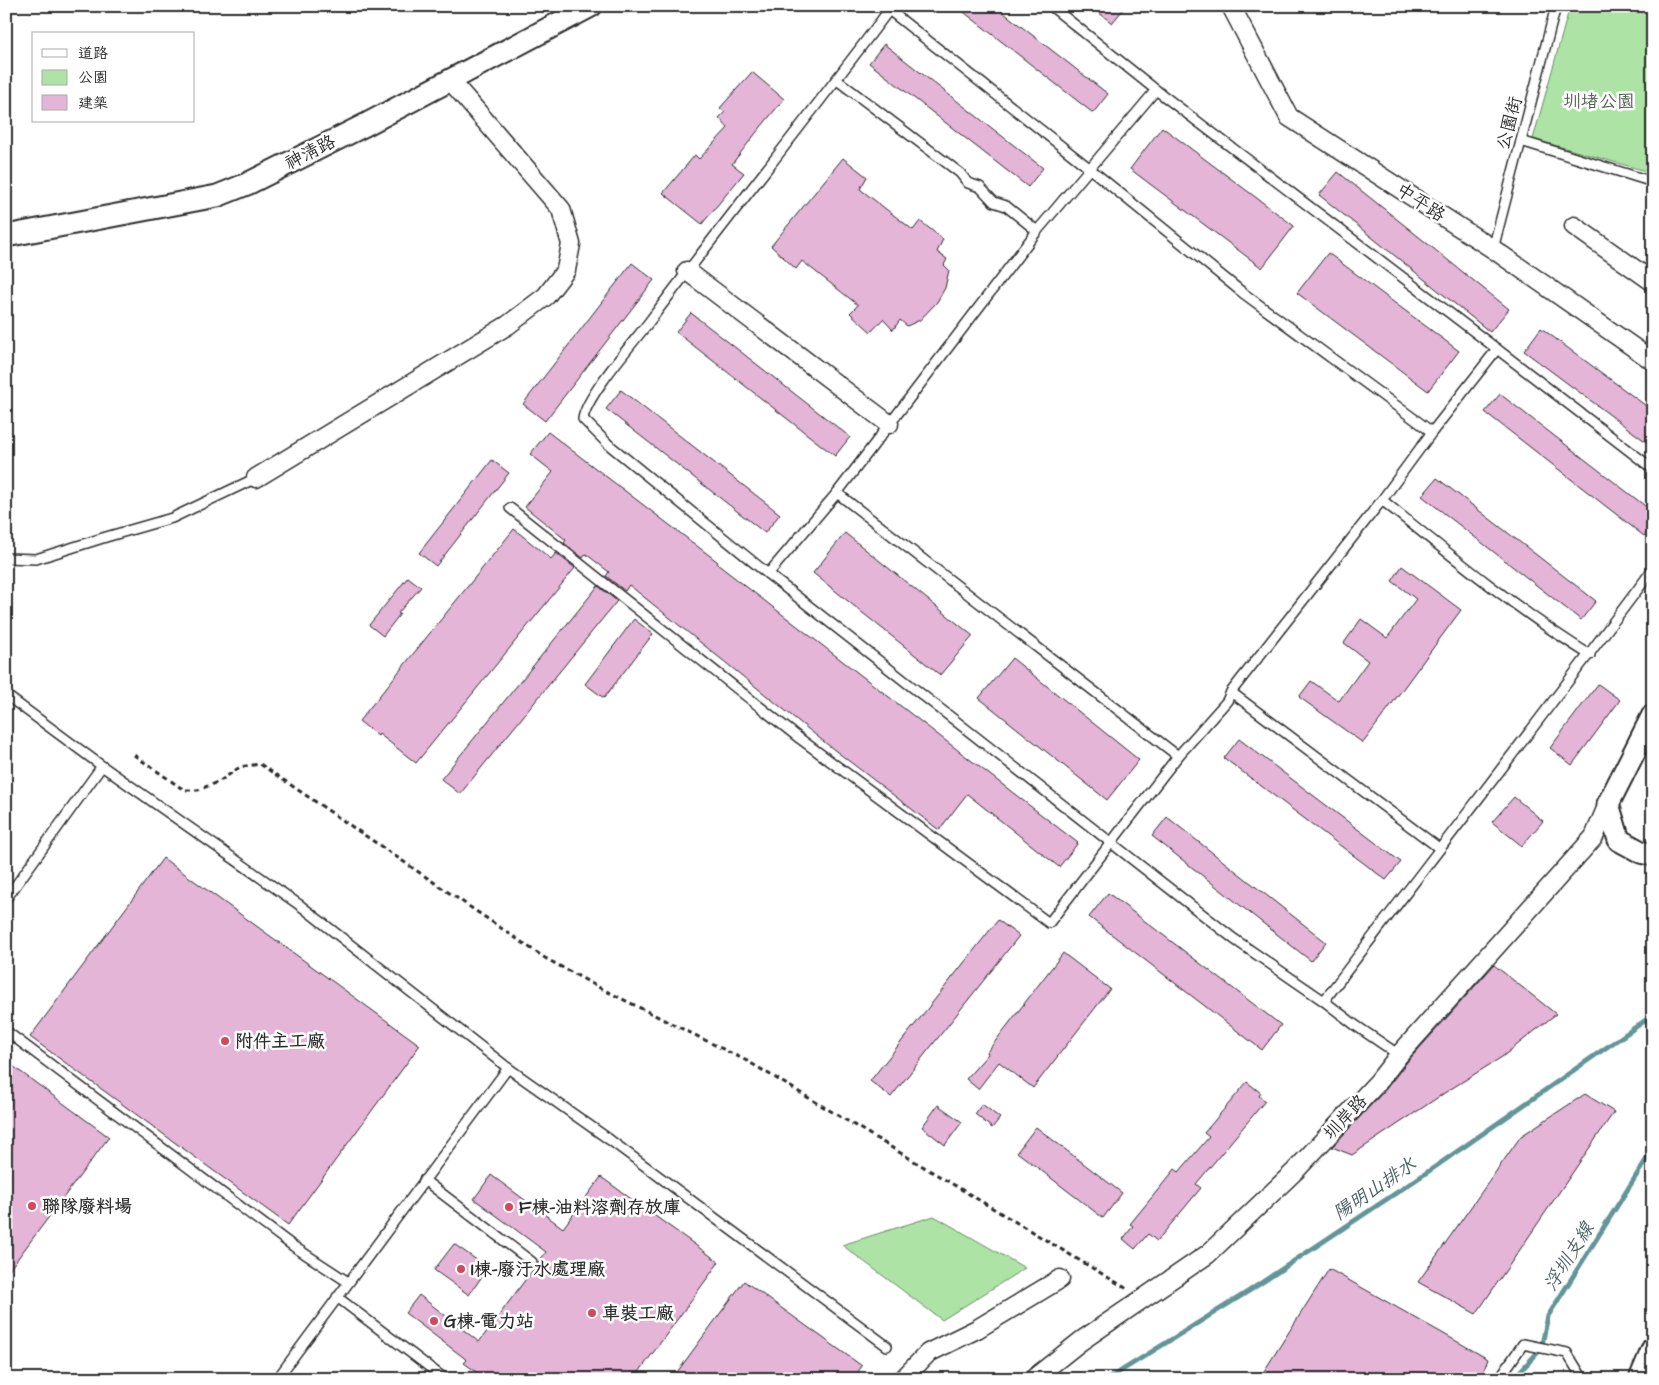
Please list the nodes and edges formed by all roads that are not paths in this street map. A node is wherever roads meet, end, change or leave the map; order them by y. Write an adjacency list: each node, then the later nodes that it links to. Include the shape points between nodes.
1 (591, 6): 6 (street, 神清路)
2 (1051, 6): 8 (lane)
3 (1231, 6): 15 (street, 中平路, via 1289,116)
4 (1556, 6): 9 (lane, 公園街)
5 (890, 8): 7 (lane); 10 (lane)
6 (450, 80): 14 (street, 神清路, via 248,184 217,196); 23 (street, via 561,208 571,244 566,270 546,296 508,326)
7 (836, 80): 13 (lane, via 960,173 968,183 980,187 994,202 1006,206); 16 (lane)
8 (1156, 90): 10 (lane); 18 (lane)
9 (1521, 141): 11 (lane); 15 (lane, 公園街)
10 (1089, 168): 13 (lane); 21 (lane, via 1243,293)
11 (1653, 182)
12 (1574, 226): 17 (street)
13 (1036, 230): 20 (lane)
14 (6, 236)
15 (1493, 249): 19 (street, 中平路)
16 (687, 272): 20 (street); 29 (lane, via 599,387 584,411 583,419 608,444)
17 (1653, 282)
18 (1497, 348): 21 (lane); 22 (lane)
19 (1653, 362)
20 (889, 424): 24 (lane)
21 (1432, 432): 25 (lane)
22 (1653, 469)
23 (256, 478): 27 (lane, via 172,518 36,559)
24 (836, 493): 29 (lane); 34 (lane)
25 (1382, 500): 30 (lane, via 1548,629); 31 (lane)
26 (510, 508): 37 (lane, via 799,738 1049,923)
27 (6, 558)
28 (1653, 569): 30 (lane)
29 (768, 574): 37 (lane)
30 (1590, 655): 38 (lane)
31 (1231, 692): 34 (lane, via 1227,701); 38 (lane)
32 (6, 695): 35 (lane)
33 (1653, 715): 36 (street)
34 (1178, 756): 37 (lane)
35 (102, 766): 40 (lane); 44 (lane, via 301,906)
36 (1608, 804): 39 (street, via 1619,840); 43 (street, 圳岸路, via 1594,837)
37 (1111, 843): 41 (lane, via 1234,939)
38 (1439, 848): 41 (lane)
39 (1653, 855)
40 (6, 899)
41 (1324, 1001): 43 (lane)
42 (6, 1031): 48 (lane, via 293,1246)
43 (1399, 1055): 55 (street, 圳岸路, via 1295,1171 1208,1254 1081,1341)
44 (508, 1068): 45 (lane); 50 (lane)
45 (424, 1180): 46 (lane); 48 (lane)
46 (532, 1262)
47 (1060, 1279): 54 (street, via 977,1329 928,1353)
48 (348, 1282): 49 (lane)
49 (337, 1297): 52 (lane); 53 (lane)
50 (887, 1346)
51 (1653, 1348): 58 (street)
52 (277, 1379)
53 (445, 1379)
54 (903, 1379)
55 (1033, 1379)
56 (1499, 1379): 57 (lane, via 1523,1344 1567,1353)
57 (1582, 1379)
58 (1640, 1379)

